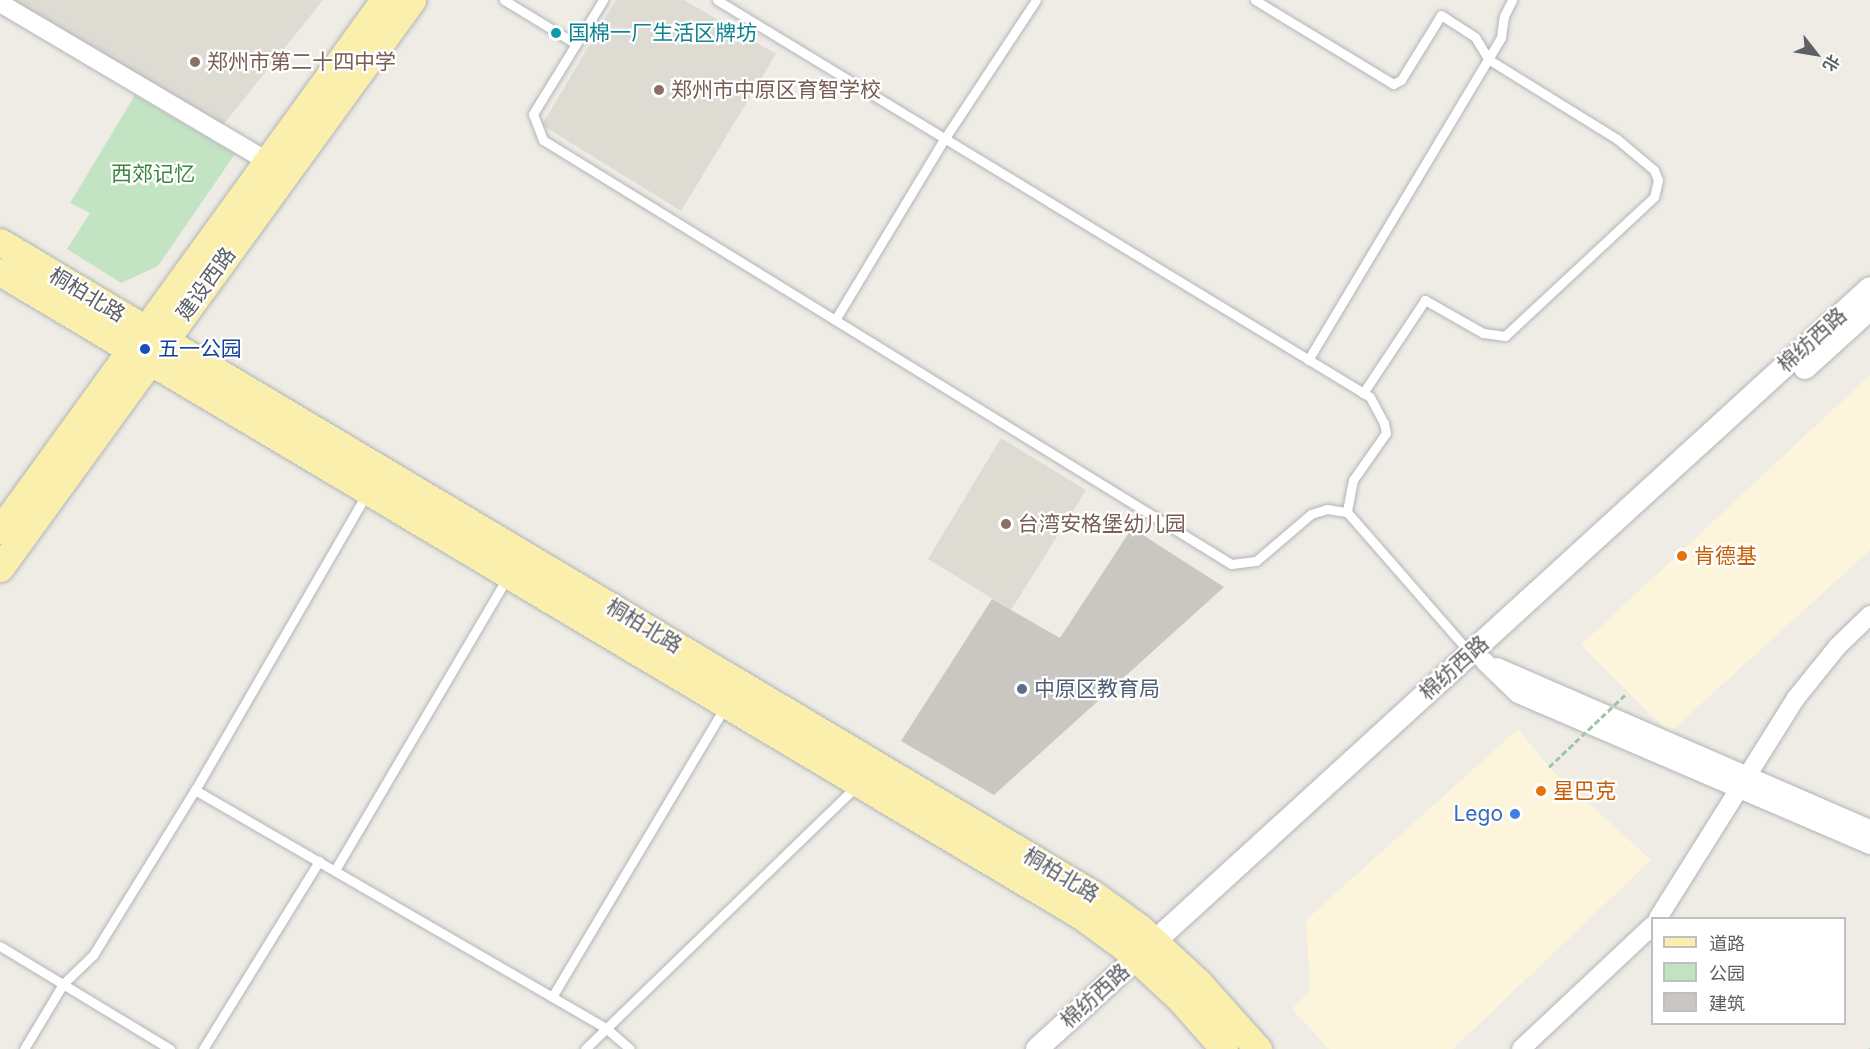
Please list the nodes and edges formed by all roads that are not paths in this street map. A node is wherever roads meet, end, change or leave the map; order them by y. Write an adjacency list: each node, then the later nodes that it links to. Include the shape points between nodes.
1 (384, 0): 13 (main road, 建设西路)
2 (412, 0): 19 (main road, 建设西路)
3 (504, 0): 10 (lane)
4 (603, 0): 10 (lane)
5 (717, 0): 12 (lane)
6 (1036, 0): 12 (lane)
7 (1255, 0): 11 (lane, via 1393,84 1401,80 1441,15 1475,38)
8 (1512, 0): 11 (lane, via 1504,16 1501,37)
9 (0, 3): 13 (street)
10 (576, 44): 18 (lane, via 533,114 543,140)
11 (1488, 59): 20 (lane); 21 (lane, via 1617,139 1654,170 1657,189 1654,197 1504,336 1483,333 1425,300)
12 (945, 138): 18 (lane); 20 (lane)
13 (267, 161): 19 (main road, 建设西路)
14 (0, 242): 19 (main road, 桐柏北路)
15 (0, 272): 19 (main road, 桐柏北路)
16 (1870, 288): 29 (street, 棉纺西路)
17 (1870, 309): 29 (street, 棉纺西路)
18 (835, 320): 23 (lane, via 1232,564 1256,561 1311,514 1327,509)
19 (147, 346): 22 (main road, 桐柏北路); 24 (main road, 建设西路); 25 (main road, 建设西路); 43 (main road, 桐柏北路, via 1093,894)
20 (1308, 360): 21 (lane)
21 (1363, 393): 23 (lane, via 1379,413 1386,433 1353,480)
22 (367, 492): 26 (main road, 桐柏北路); 33 (lane)
23 (1347, 513): 29 (lane)
24 (0, 530)
25 (0, 568)
26 (508, 576): 30 (main road, 桐柏北路); 37 (lane)
27 (1870, 615): 32 (street, via 1811,677)
28 (1870, 632): 32 (street, via 1821,684)
29 (1477, 657): 32 (street); 43 (street, 棉纺西路)
30 (726, 705): 31 (main road, 桐柏北路); 45 (lane)
31 (859, 784): 43 (main road, 桐柏北路); 46 (lane)
32 (1749, 785): 34 (street); 35 (street); 38 (street); 39 (street)
33 (195, 790): 36 (lane); 44 (lane, via 93,955)
34 (1870, 828)
35 (1870, 845)
36 (319, 861): 37 (lane); 49 (lane)
37 (335, 870): 45 (lane)
38 (1659, 917)
39 (1674, 917)
40 (1651, 928): 56 (street)
41 (0, 946): 44 (lane)
42 (1651, 946): 57 (street)
43 (1151, 955): 52 (street, 棉纺西路); 53 (street, 棉纺西路); 54 (main road, 桐柏北路); 55 (main road, 桐柏北路, via 1199,982)
44 (63, 984): 47 (lane); 48 (lane)
45 (552, 997): 46 (lane)
46 (607, 1029): 50 (lane); 51 (lane)
47 (24, 1049)
48 (170, 1049)
49 (203, 1049)
50 (585, 1049)
51 (630, 1049)
52 (1037, 1049)
53 (1060, 1049)
54 (1224, 1049)
55 (1257, 1049)
56 (1521, 1049)
57 (1539, 1049)

